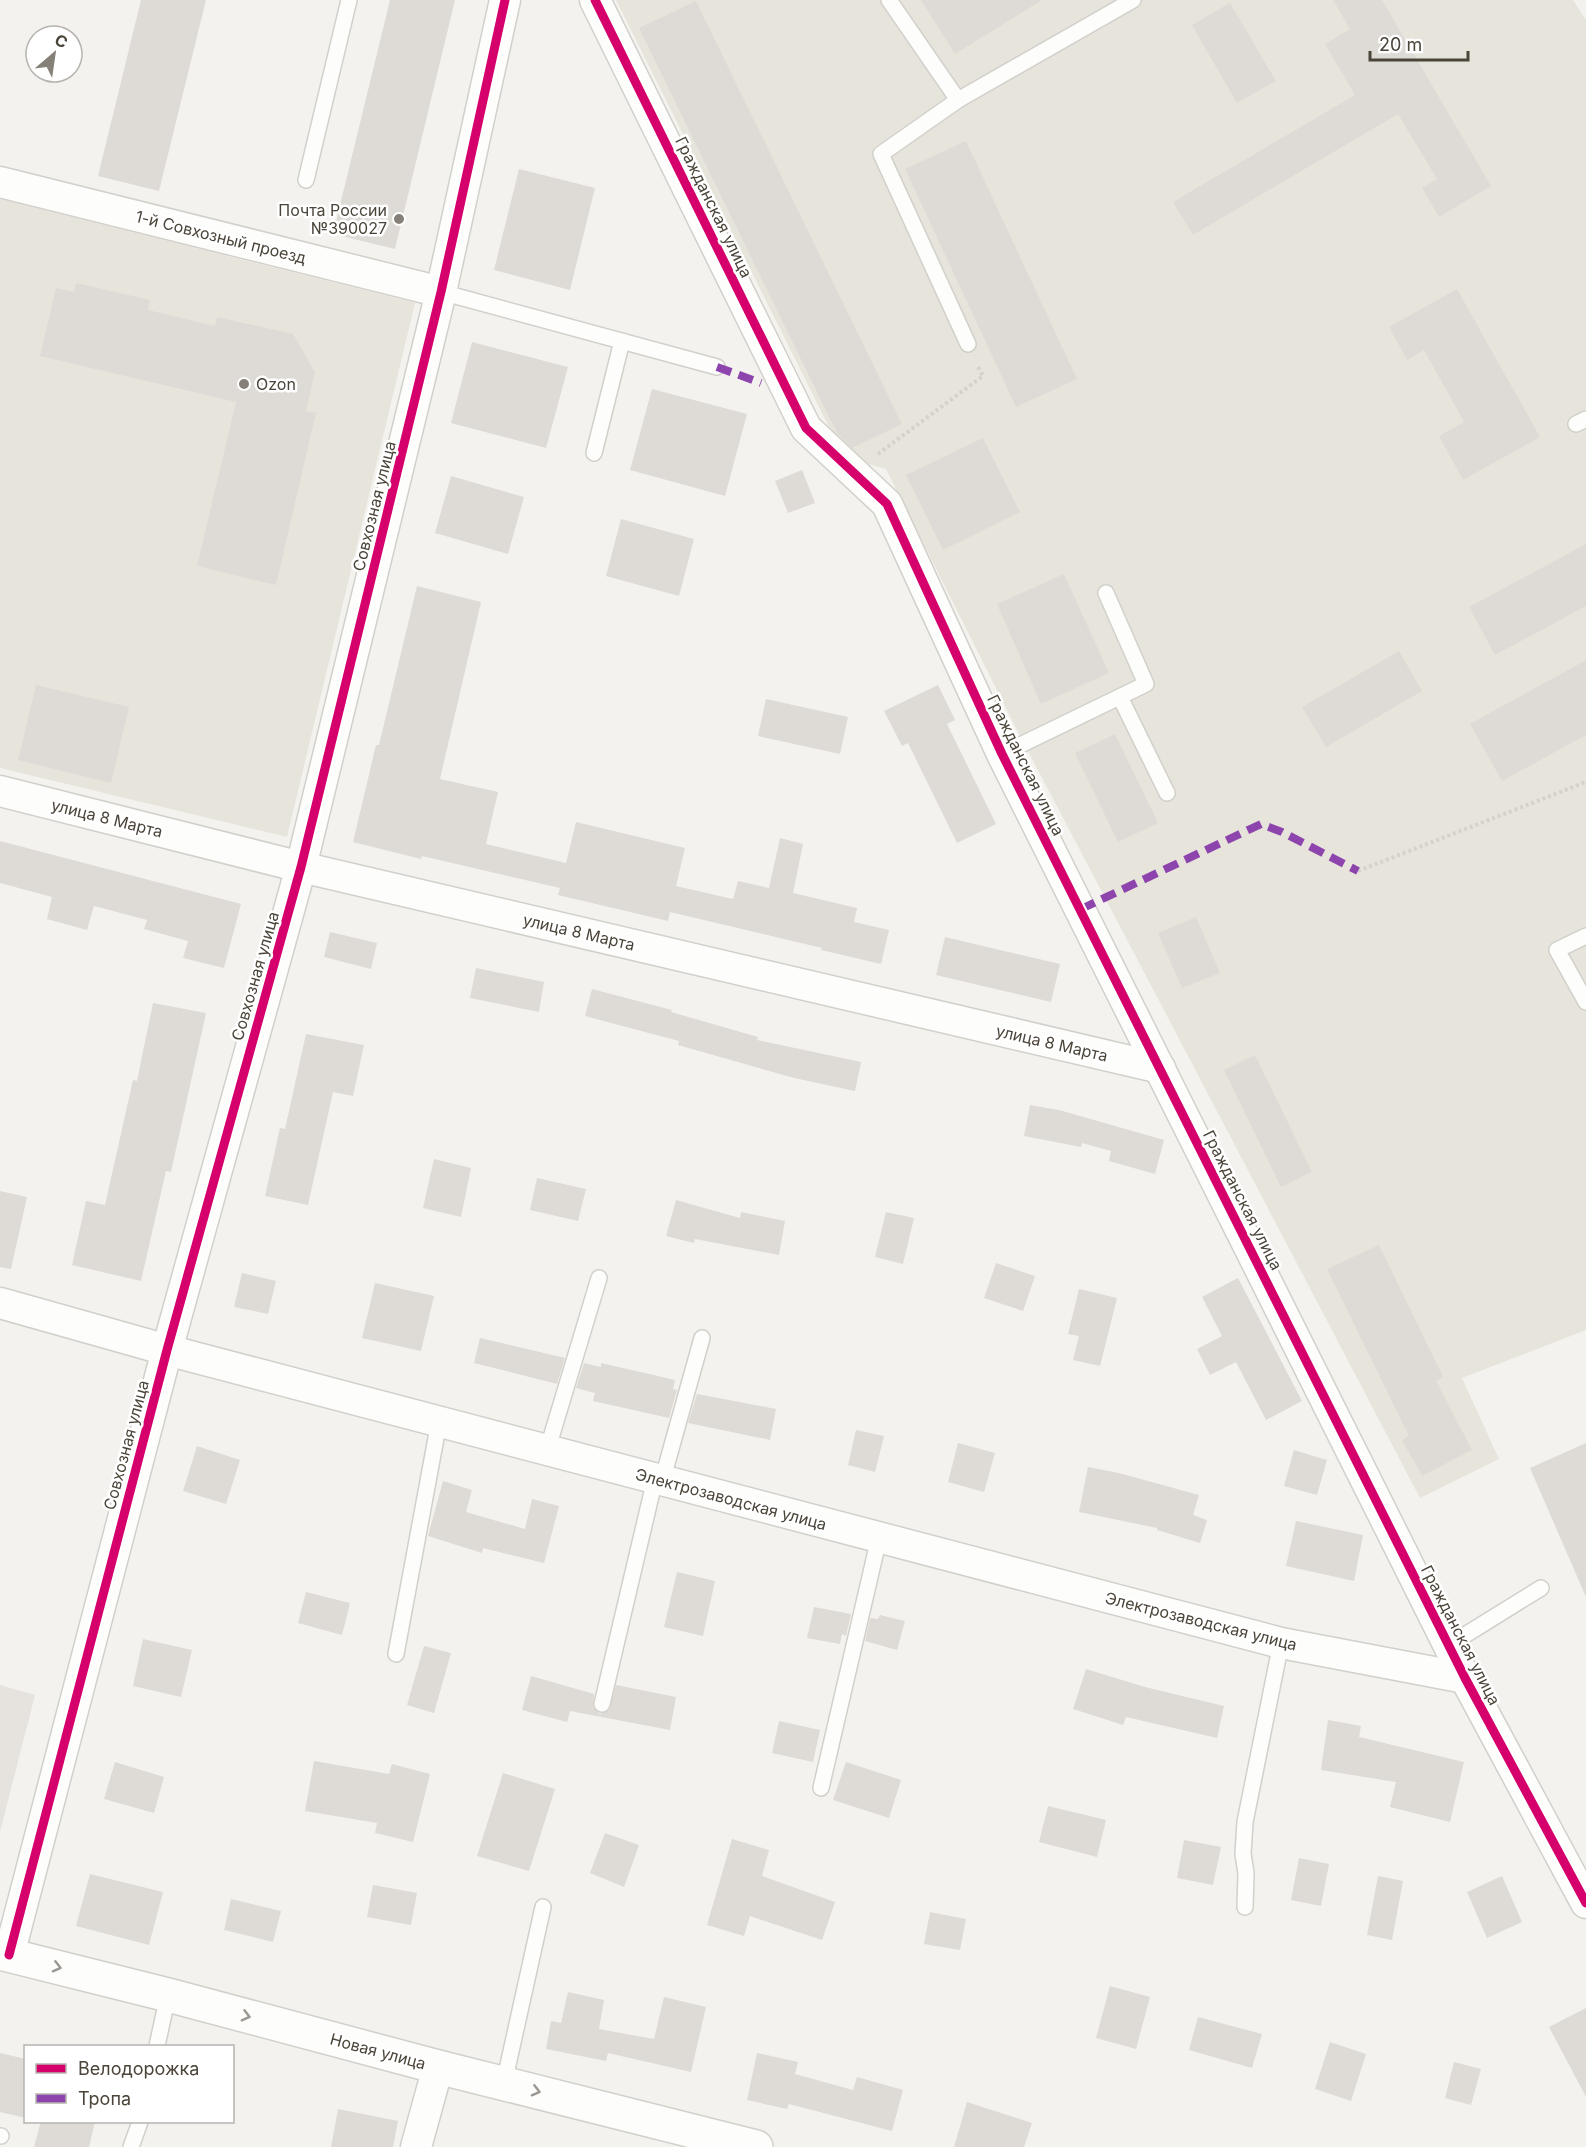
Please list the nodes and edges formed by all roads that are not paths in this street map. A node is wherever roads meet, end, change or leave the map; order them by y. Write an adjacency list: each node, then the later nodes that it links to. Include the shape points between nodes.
1 (349, 0): 7 (lane)
2 (506, 0): 9 (street, Совхозная улица)
3 (595, 0): 16 (street, Гражданская улица, via 806,428 887,504)
4 (889, 0): 6 (lane)
5 (1133, 0): 6 (lane)
6 (958, 100): 11 (lane, via 881,154)
7 (306, 180)
8 (0, 182): 9 (street, 1-й Совхозный проезд)
9 (441, 292): 10 (lane); 19 (street, Совхозная улица)
10 (622, 341): 12 (lane); 13 (lane)
11 (968, 344)
12 (717, 367)
13 (594, 453)
14 (1106, 593): 15 (lane, via 1146,684)
15 (1120, 697): 16 (lane); 18 (lane)
16 (1002, 754): 22 (street, Гражданская улица)
17 (0, 790): 19 (street, улица 8 Марта)
18 (1167, 793)
19 (301, 867): 22 (street, улица 8 Марта); 26 (street, Совхозная улица)
20 (1586, 936): 21 (lane, via 1557,950)
21 (1586, 1002)
22 (1160, 1068): 33 (street, Гражданская улица)
23 (599, 1278): 28 (lane)
24 (0, 1304): 26 (street, Электрозаводская улица)
25 (702, 1338): 29 (lane)
26 (167, 1350): 27 (street, Электрозаводская улица); 41 (street, Совхозная улица)
27 (439, 1422): 28 (street, Электрозаводская улица); 34 (lane)
28 (548, 1451): 29 (street, Электрозаводская улица)
29 (658, 1480): 30 (street, Электрозаводская улица); 36 (lane)
30 (879, 1538): 32 (street, Электрозаводская улица); 37 (lane)
31 (1541, 1588): 33 (lane)
32 (1281, 1643): 35 (street, Электрозаводская улица); 40 (lane, via 1245,1822)
33 (1449, 1645): 35 (street, Гражданская улица)
34 (396, 1654)
35 (1465, 1678): 38 (street, Гражданская улица)
36 (602, 1704)
37 (821, 1788)
38 (1586, 1903)
39 (543, 1907): 45 (lane)
40 (1245, 1907)
41 (4, 1954): 42 (street, Новая улица, one-way to 42)
42 (168, 1995): 43 (lane); 44 (street, Новая улица, one-way to 44)
43 (157, 2045)
44 (438, 2067): 45 (street, Новая улица); 49 (street)
45 (504, 2084): 47 (street, Новая улица, one-way to 47)
46 (139, 2123): 48 (lane)
47 (720, 2142): 50 (street, Новая улица)
48 (131, 2147)
49 (416, 2147)
50 (756, 2147)

